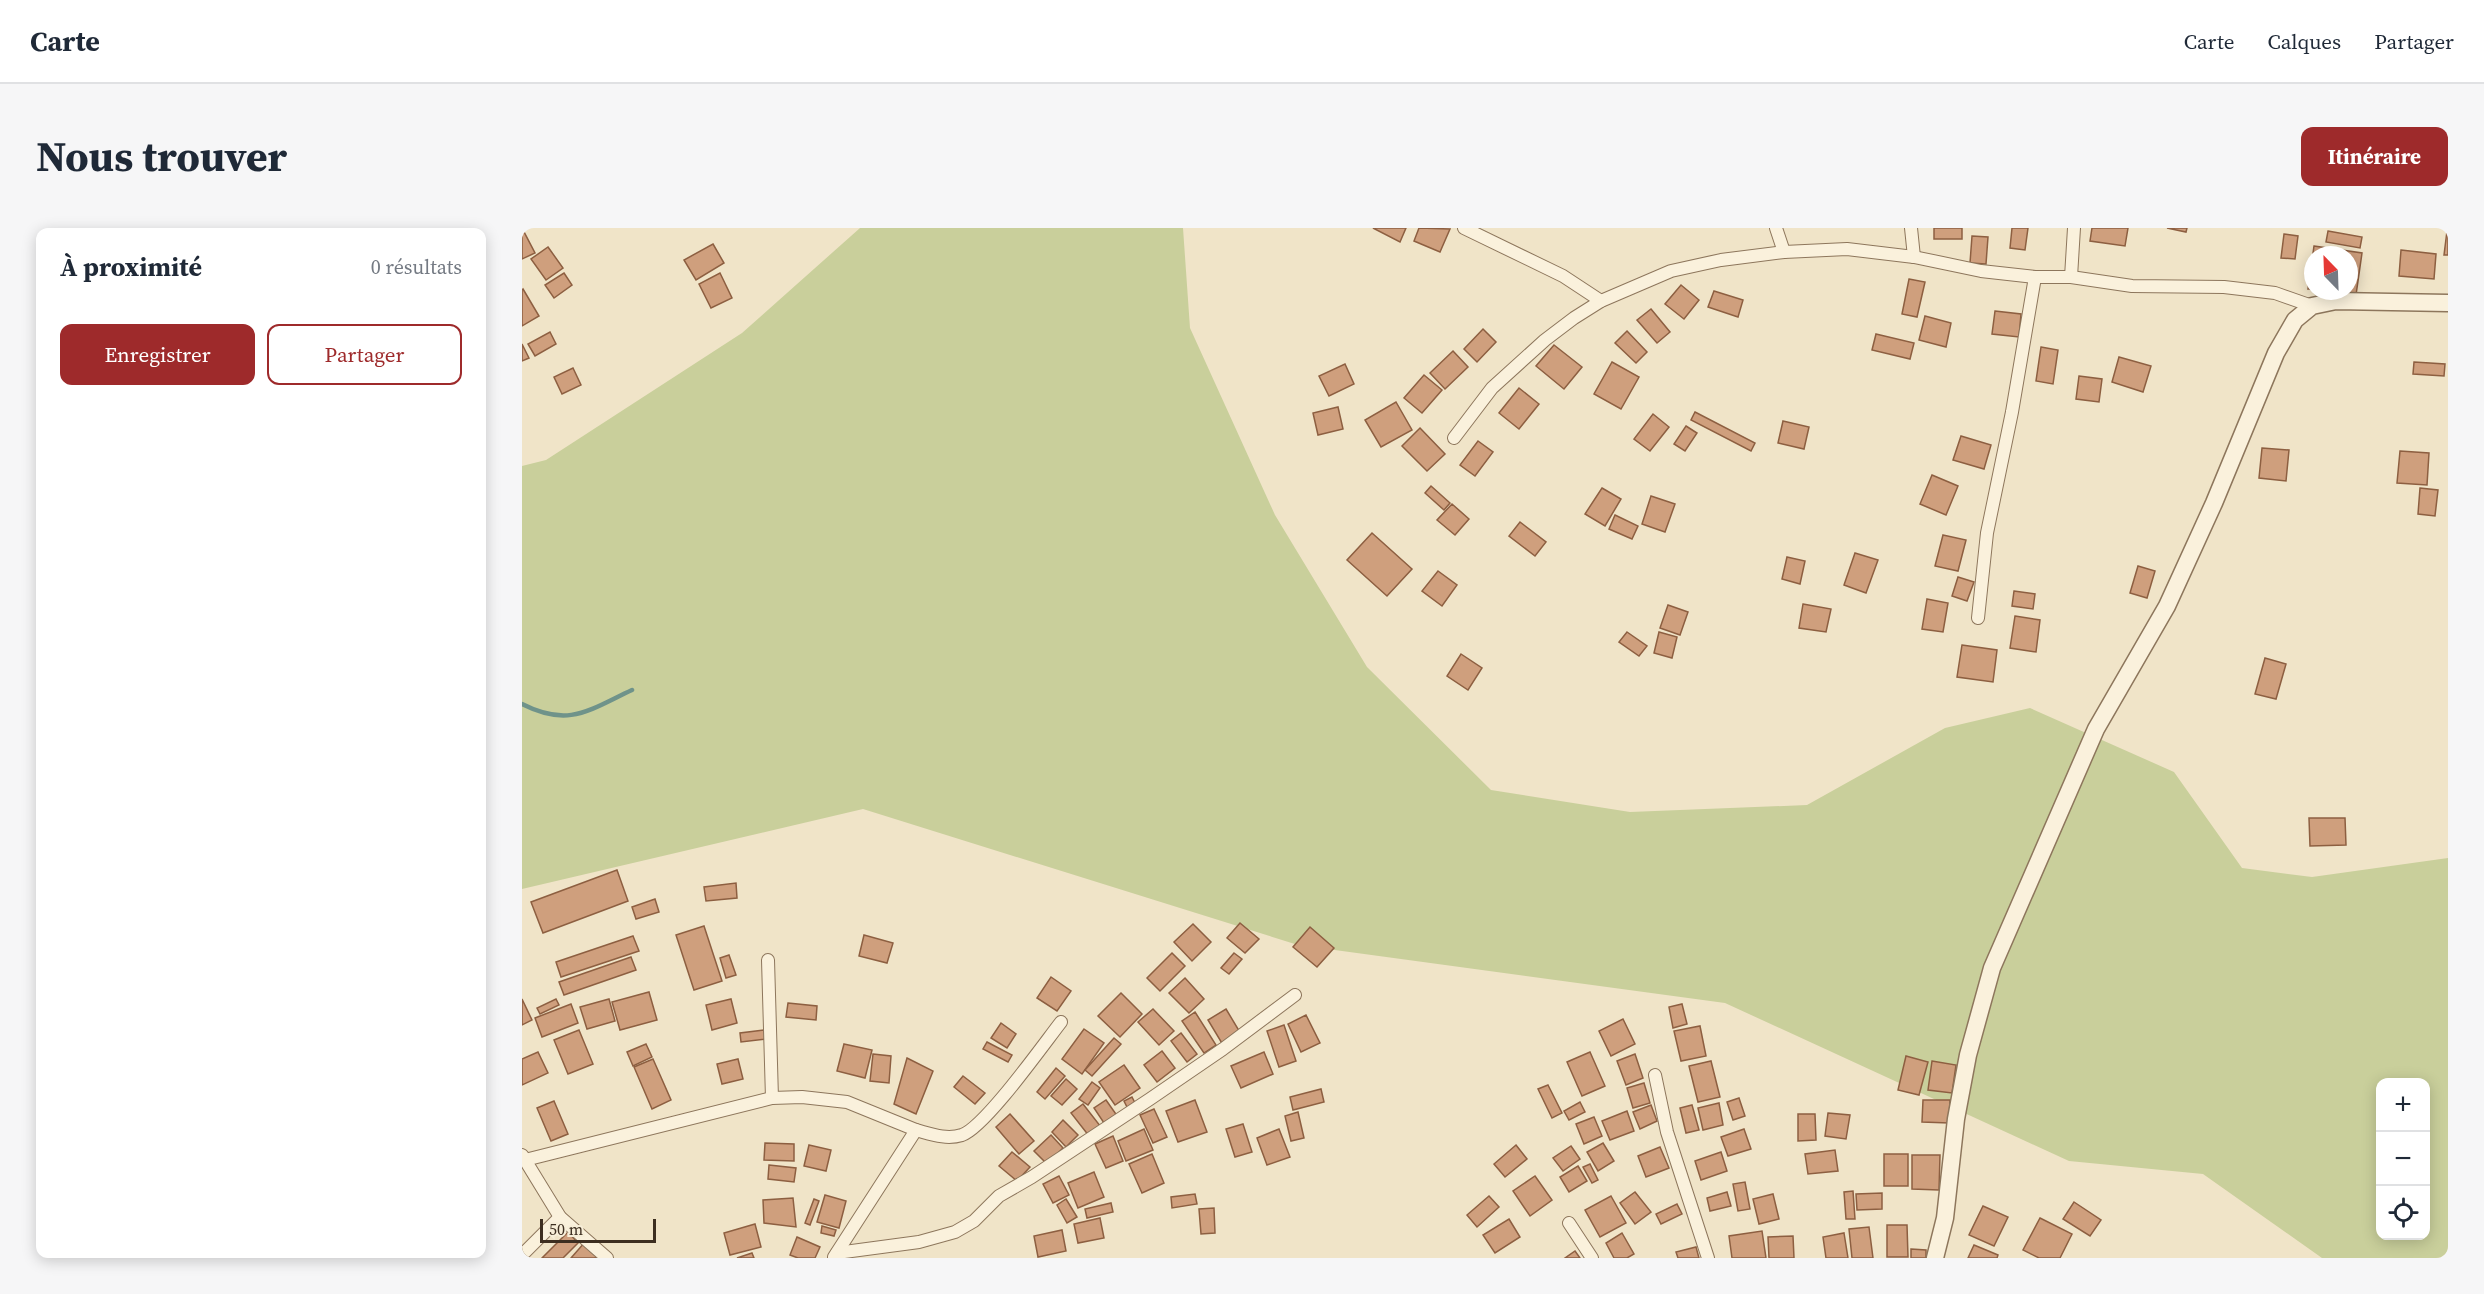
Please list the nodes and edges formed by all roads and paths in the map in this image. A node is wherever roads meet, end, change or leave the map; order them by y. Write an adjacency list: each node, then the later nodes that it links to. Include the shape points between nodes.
1 (1464, 228): 9 (street, via 1563,276)
2 (1776, 228): 5 (street)
3 (1911, 228): 6 (street)
4 (2074, 228): 8 (street)
5 (1784, 252): 6 (street, via 1847,249); 9 (street, via 1671,271)
6 (1914, 257): 7 (street)
7 (2035, 277): 8 (street); 13 (street, via 1988,533)
8 (2071, 277): 11 (street, via 2132,286 2224,287 2275,293)
9 (1601, 302): 12 (street, via 1545,340 1492,388)
10 (2448, 303): 11 (street, via 2336,301)
11 (2312, 306): 28 (street, via 2295,320 2276,353 2167,606 2096,729 1992,968 1968,1055 1945,1218)
12 (1454, 438)
13 (1978, 618)
14 (768, 960): 18 (street)
15 (1295, 995): 24 (street, via 1178,1080 999,1196 974,1221 955,1232)
16 (1061, 1022): 19 (street, via 1026,1069 964,1134 937,1136)
17 (1655, 1075): 27 (street, via 1667,1132)
18 (772, 1098): 19 (street, via 802,1096 847,1102); 20 (street)
19 (916, 1130): 24 (street)
20 (523, 1157): 21 (street)
21 (560, 1217): 23 (street); 25 (street)
22 (1569, 1223): 26 (street)
23 (522, 1255)
24 (835, 1256)
25 (607, 1258)
26 (1592, 1258)
27 (1708, 1258)
28 (1935, 1258)

